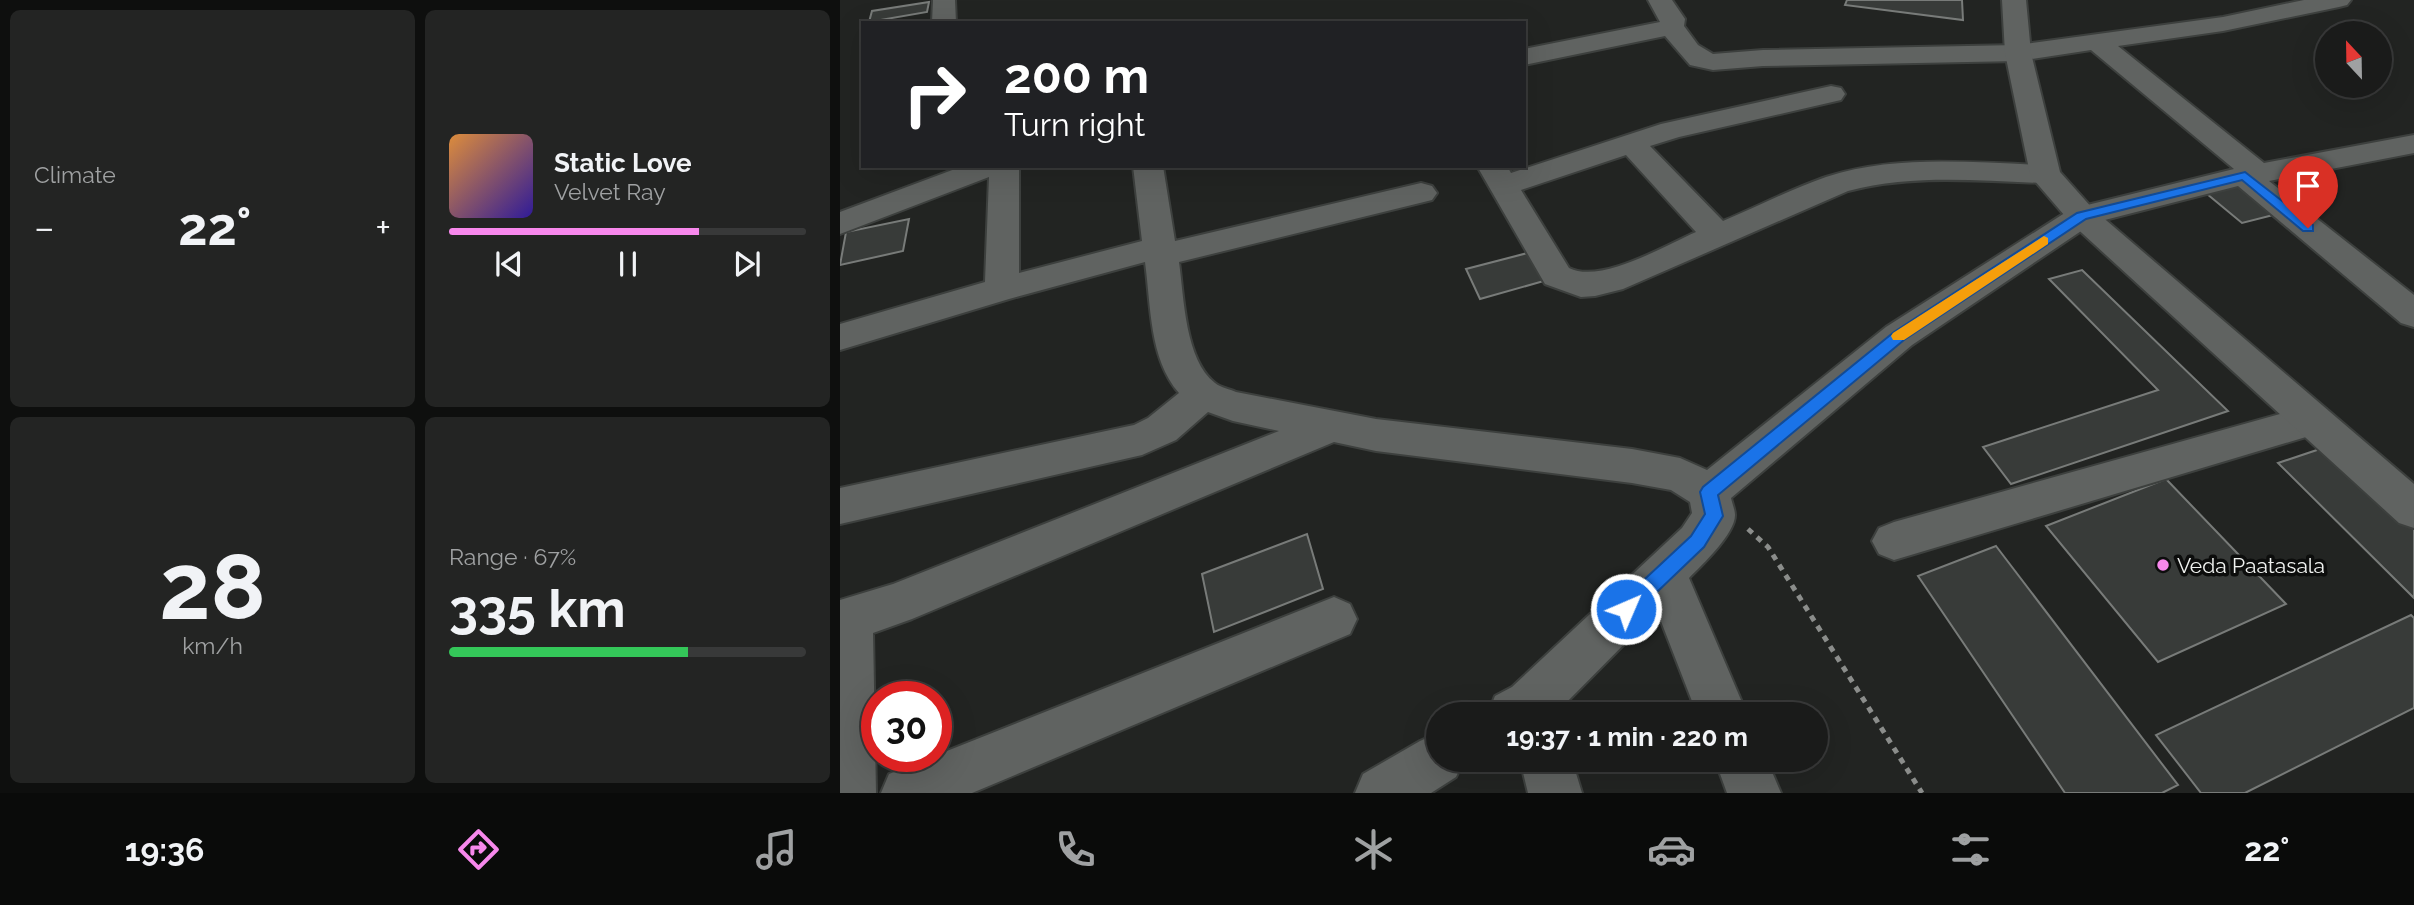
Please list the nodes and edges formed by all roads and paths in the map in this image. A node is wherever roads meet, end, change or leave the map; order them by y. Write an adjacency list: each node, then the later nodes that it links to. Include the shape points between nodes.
1 (1660, 0): 4 (street, via 1673,19)
2 (2014, 0): 6 (street)
3 (2339, 0): 5 (street)
4 (1671, 27): 6 (street, via 1699,59 1713,62); 7 (street)
5 (2098, 43): 6 (street); 15 (street)
6 (2018, 53): 14 (street)
7 (1526, 57)
8 (1831, 94): 9 (street)
9 (1630, 142): 16 (street); 20 (street)
10 (2414, 144): 15 (street)
11 (1003, 168): 22 (street)
12 (1148, 168): 21 (street)
13 (976, 169): 19 (street)
14 (2045, 174): 18 (street); 20 (street, via 1890,172 1861,176)
15 (2251, 175): 18 (street); 23 (street)
16 (1497, 176): 20 (street, via 1557,276 1573,285 1595,286 1620,278)
17 (1421, 193): 21 (street)
18 (2082, 216): 26 (street); 28 (street, via 1899,336)
19 (840, 224)
20 (1718, 236)
21 (1159, 252): 22 (street); 25 (street, via 1174,346 1184,374)
22 (1002, 289): 24 (street)
23 (2414, 314)
24 (840, 337)
25 (1203, 395): 27 (street, via 1233,406); 29 (street, via 1162,429 1142,439)
26 (2312, 420): 30 (street); 31 (street)
27 (1332, 426): 28 (street, via 1632,466 1680,475); 34 (street)
28 (1709, 492): 32 (street, via 1714,516 1698,541); 43 (path, via 1768,547)
29 (840, 506)
30 (2414, 510)
31 (1894, 541)
32 (1664, 571): 35 (street); 36 (street)
33 (1334, 620): 40 (street)
34 (845, 622): 39 (street)
35 (1534, 702)
36 (1717, 702)
37 (1549, 772): 41 (street)
38 (1746, 772): 42 (street)
39 (849, 793)
40 (908, 793)
41 (1555, 793)
42 (1754, 793)
43 (1922, 793)

